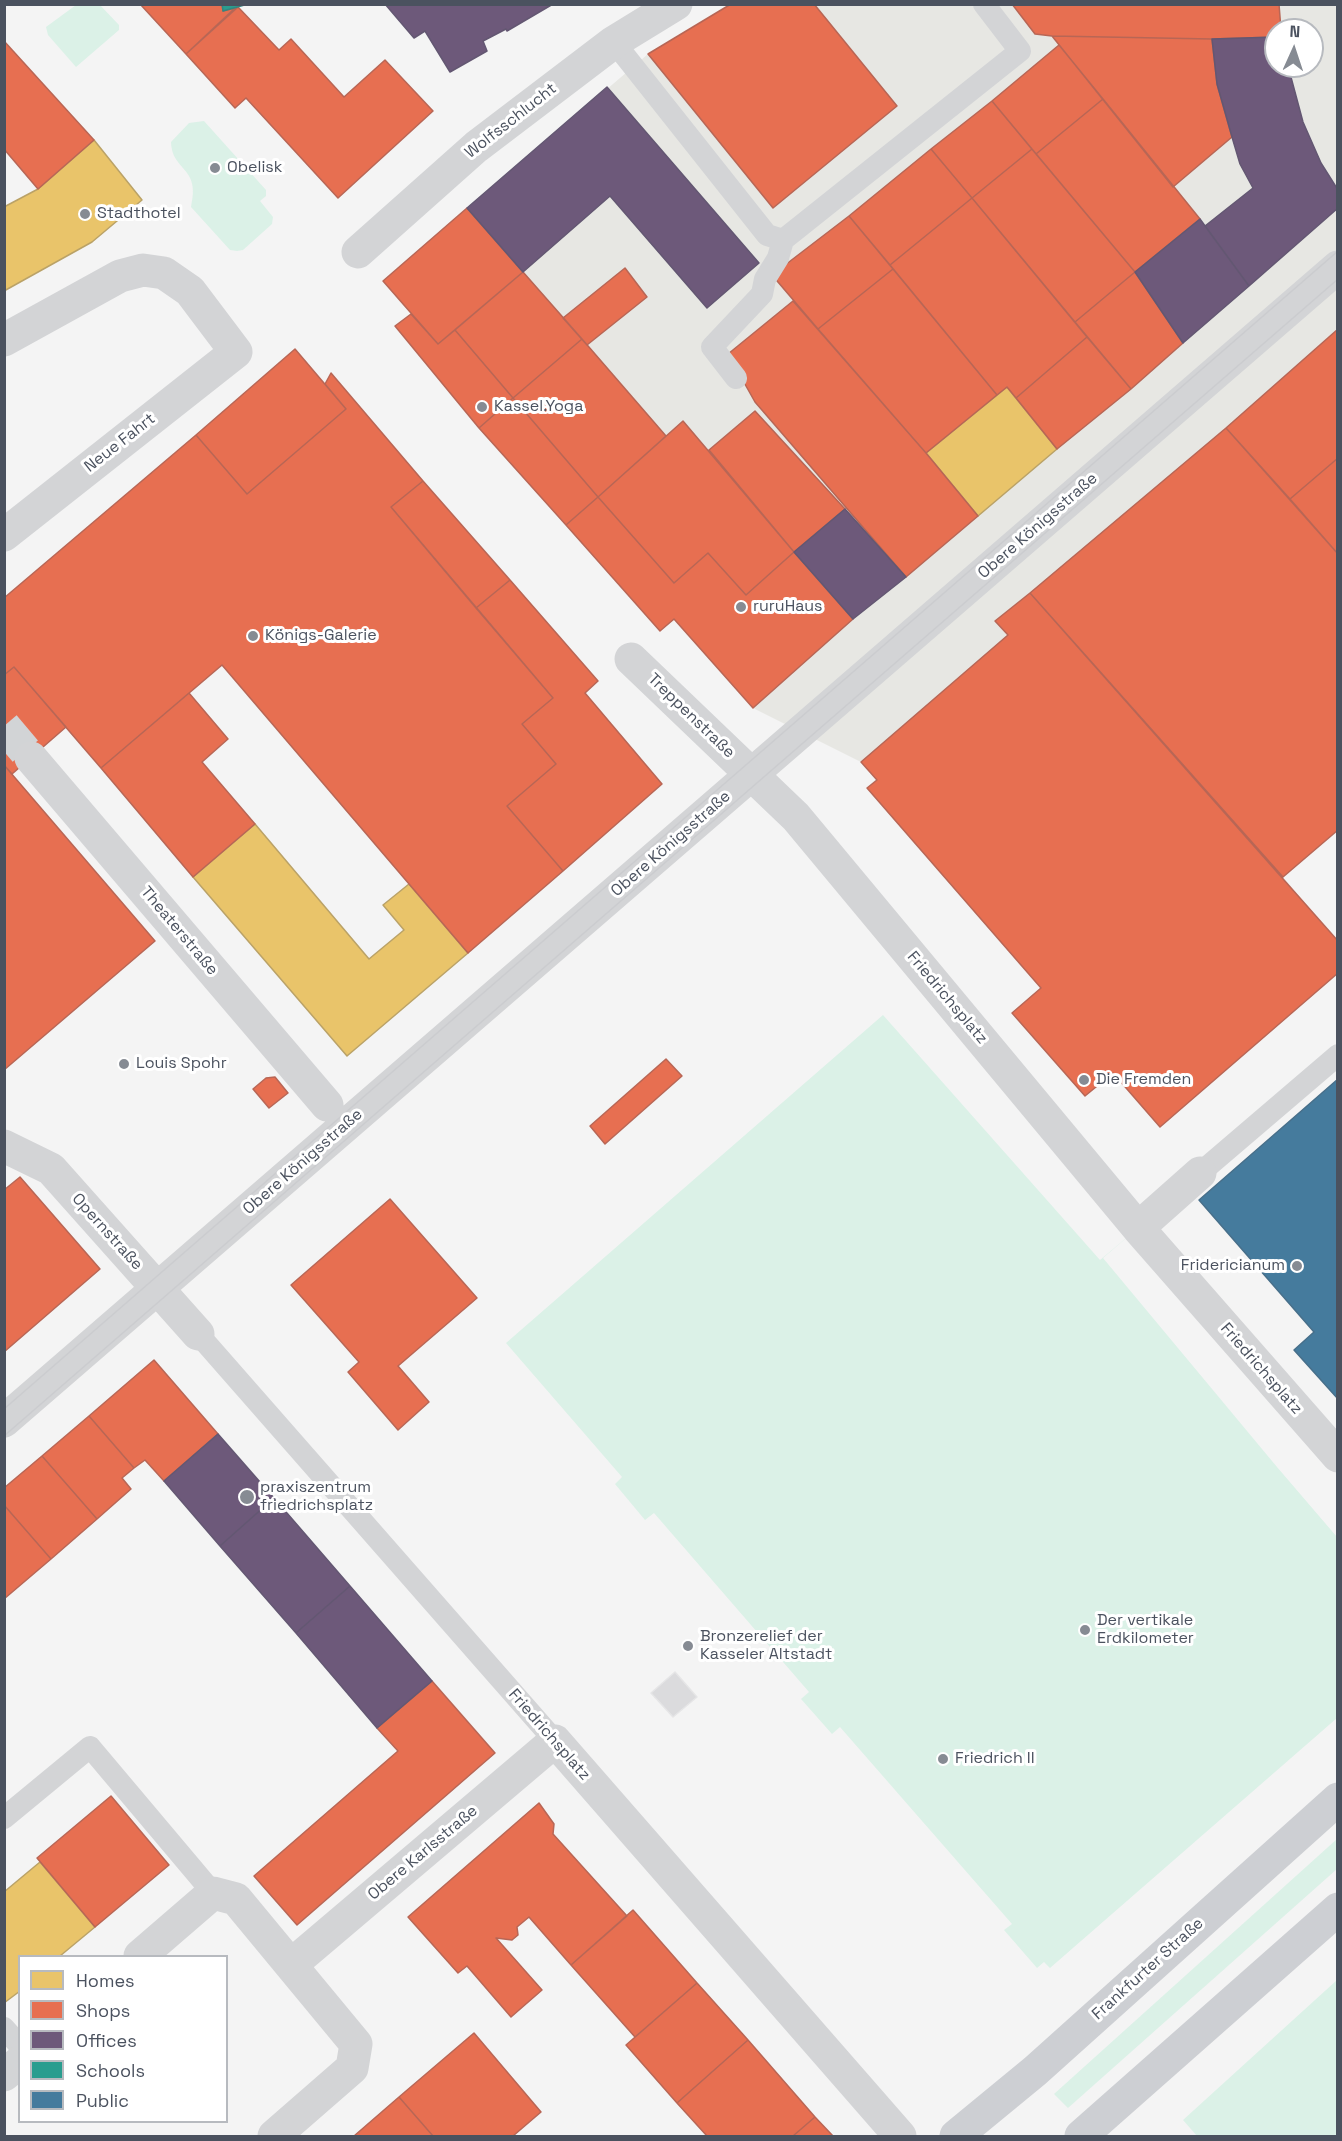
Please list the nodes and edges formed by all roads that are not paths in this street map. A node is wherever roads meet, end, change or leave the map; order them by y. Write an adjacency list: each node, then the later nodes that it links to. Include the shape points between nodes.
1 (676, 4): 3 (street, Wolfsschlucht)
2 (984, 4): 4 (lane, via 1020,51)
3 (614, 42): 4 (lane, via 767,235); 5 (street, Wolfsschlucht, via 476,147)
4 (783, 240): 8 (lane, via 762,294 712,347)
5 (358, 252)
6 (1338, 267): 12 (street, Obere Königsstraße)
7 (4, 340): 9 (street, Neue Fahrt, via 120,276 143,270 164,273 190,291 236,352)
8 (736, 378)
9 (4, 535)
10 (631, 659): 12 (street, Treppenstraße)
11 (31, 758): 14 (street, Theaterstraße)
12 (751, 774): 17 (street, Friedrichsplatz, via 796,817); 18 (street, Obere Königsstraße)
13 (1338, 1055): 16 (lane)
14 (327, 1105)
15 (4, 1146): 18 (street, Opernstraße, via 51,1169)
16 (1200, 1173): 17 (street)
17 (1137, 1228): 21 (street, Friedrichsplatz)
18 (157, 1288): 19 (street, Opernstraße); 20 (street, Obere Königsstraße)
19 (198, 1334): 22 (lane, Friedrichsplatz)
20 (4, 1421)
21 (1338, 1456)
22 (555, 1741): 28 (street, Obere Karlsstraße); 34 (street, Friedrichsplatz)
23 (1338, 1799): 35 (main road, Frankfurter Straße, via 1035,2071)
24 (4, 1818): 25 (lane, via 90,1747)
25 (213, 1893): 27 (street); 28 (street, via 236,1899)
26 (1338, 1909): 36 (main road)
27 (141, 1955)
28 (291, 1965): 33 (street, via 356,2044 352,2068)
29 (4, 2028): 30 (lane)
30 (18, 2044)
31 (18, 2064): 32 (street)
32 (4, 2075)
33 (274, 2136)
34 (900, 2136)
35 (956, 2136)
36 (1081, 2136)

